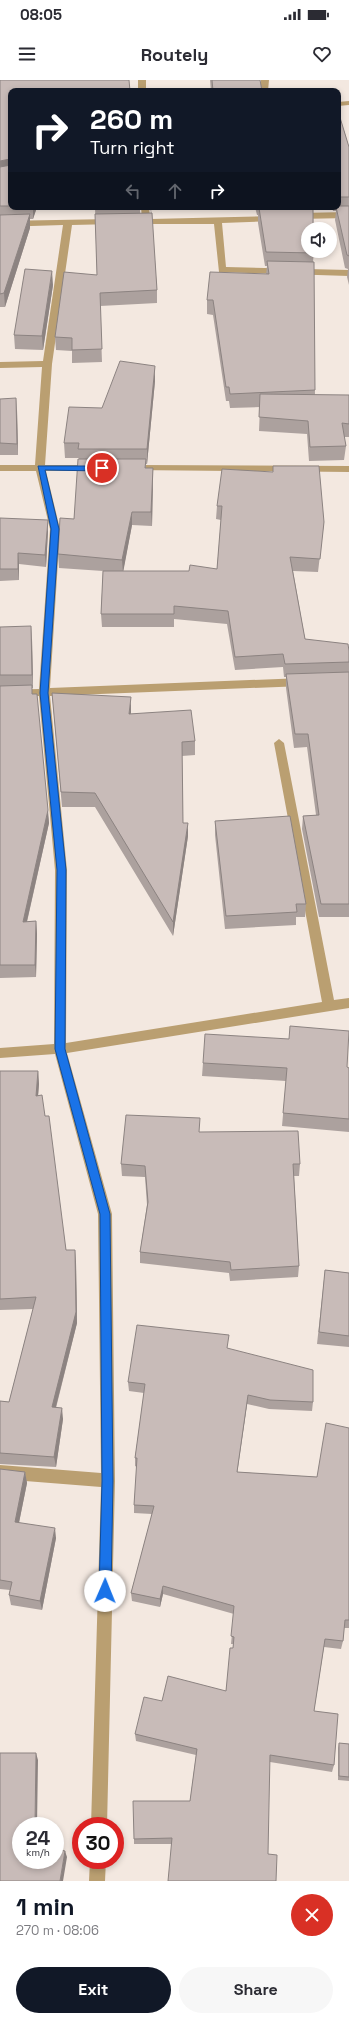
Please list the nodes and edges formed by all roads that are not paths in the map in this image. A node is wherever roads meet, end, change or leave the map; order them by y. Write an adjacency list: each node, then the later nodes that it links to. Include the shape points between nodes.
1 (145, 210): 6 (street)
2 (281, 212): 5 (street, via 282,217)
3 (349, 214): 4 (street)
4 (290, 217)
5 (218, 221): 6 (street); 9 (street, via 222,270)
6 (146, 222): 7 (street)
7 (68, 223): 8 (street); 10 (street)
8 (0, 224)
9 (349, 273)
10 (47, 364): 11 (street); 13 (street)
11 (0, 365)
12 (0, 468): 13 (street)
13 (40, 468): 14 (street); 18 (street, via 55,529)
14 (104, 468)
15 (127, 468): 16 (street)
16 (349, 470)
17 (311, 682): 18 (street)
18 (44, 693): 19 (street); 23 (street, via 62,870)
19 (0, 694)
20 (279, 744): 22 (street)
21 (349, 1003): 22 (street)
22 (329, 1007): 23 (street)
23 (60, 1049): 24 (street); 26 (street, via 105,1214)
24 (0, 1053)
25 (0, 1472): 26 (street)
26 (108, 1481): 27 (street)
27 (99, 1817)
28 (98, 1869): 29 (street)
29 (97, 1881)

